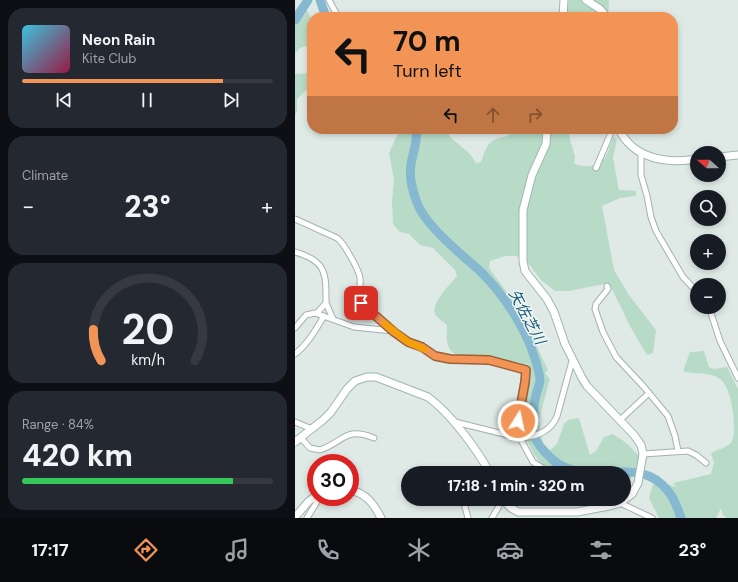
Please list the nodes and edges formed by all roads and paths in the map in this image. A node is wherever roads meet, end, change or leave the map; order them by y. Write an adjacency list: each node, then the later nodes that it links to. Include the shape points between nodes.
1 (329, 0): 4 (street)
2 (564, 0): 5 (street)
3 (586, 0): 6 (street)
4 (335, 12)
5 (563, 12)
6 (603, 12)
7 (547, 134): 27 (street, via 546,144 532,175 523,210 523,261 529,278 547,299 554,312)
8 (610, 134): 14 (street)
9 (621, 134): 10 (street)
10 (641, 154): 13 (street, via 668,161); 17 (street, via 641,175 656,231)
11 (738, 155): 12 (street)
12 (726, 156)
13 (690, 159)
14 (596, 168)
15 (295, 219): 25 (street, via 342,242 360,277 361,303)
16 (295, 252): 19 (street, via 319,263 326,279)
17 (690, 284)
18 (607, 286): 29 (street, via 608,289 595,309 603,332 616,357)
19 (326, 303): 20 (street); 23 (street)
20 (317, 314): 22 (street); 24 (street, via 306,315)
21 (711, 314): 28 (street, via 720,341)
22 (324, 316): 23 (street); 26 (street, via 312,336)
23 (333, 320): 25 (street, via 354,327)
24 (295, 328)
25 (394, 332): 35 (street, via 435,356 489,360 526,370 518,421)
26 (295, 354)
27 (572, 361): 30 (street, via 587,386); 35 (street, via 554,423 540,434)
28 (738, 378)
29 (649, 393): 30 (street); 37 (street, via 668,416)
30 (620, 420): 38 (street, via 641,445)
31 (295, 422): 33 (street)
32 (454, 422): 33 (street, via 428,397 376,377 367,377 355,381 331,412); 35 (street); 40 (street)
33 (312, 429): 36 (street)
34 (374, 438): 36 (street, via 363,434 351,434 320,450 310,448)
35 (520, 438): 41 (street, via 533,462)
36 (298, 440)
37 (678, 451): 38 (street); 39 (street, via 687,451)
38 (643, 454): 43 (street, via 638,483)
39 (706, 463)
40 (486, 466)
41 (539, 466)
42 (359, 494): 53 (street, via 374,504)
43 (631, 495)
44 (307, 503): 51 (street)
45 (314, 506): 52 (street)
46 (466, 506): 54 (street)
47 (499, 506): 55 (street)
48 (509, 506): 49 (street, via 518,512 577,512)
49 (609, 506)
50 (626, 506): 56 (street)
51 (295, 517)
52 (307, 518)
53 (381, 518)
54 (468, 518)
55 (492, 518)
56 (652, 518)

